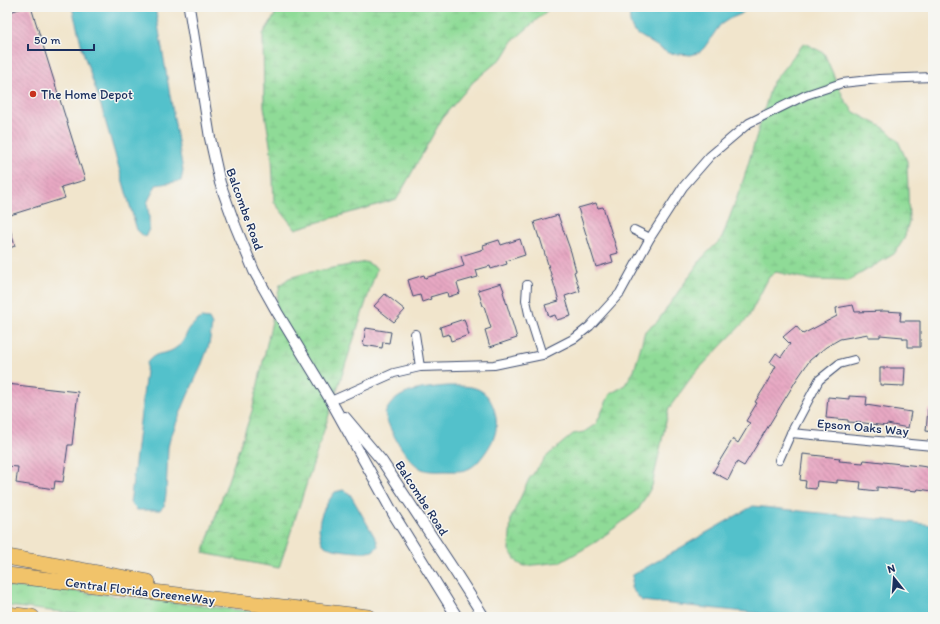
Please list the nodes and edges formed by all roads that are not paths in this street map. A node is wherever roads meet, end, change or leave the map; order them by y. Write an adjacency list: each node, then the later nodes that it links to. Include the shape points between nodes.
1 (189, 7): 10 (street, Balcombe Road, via 210,138 220,183 230,211 254,271)
2 (933, 77): 4 (street, via 842,83 806,95 749,123 710,156 683,187)
3 (634, 230): 4 (street)
4 (650, 238): 7 (street, via 620,293 590,326 575,338)
5 (527, 285): 7 (street, via 526,300 529,314)
6 (415, 334): 9 (street)
7 (542, 355): 9 (street, via 494,365)
8 (854, 360): 11 (street, Epson Oaks Way, via 839,364 819,380)
9 (420, 367): 10 (street, via 394,372)
10 (331, 400): 20 (street, Balcombe Road, via 394,515); 21 (street, Balcombe Road, via 382,461)
11 (791, 433): 12 (street, Epson Oaks Way); 13 (street, Epson Oaks Way)
12 (933, 446)
13 (779, 460)
14 (7, 556): 16 (highway)
15 (7, 575): 16 (highway, Central Florida GreeneWay)
16 (291, 608): 19 (highway, Central Florida GreeneWay)
17 (7, 614): 18 (highway)
18 (32, 617)
19 (368, 617)
20 (457, 617)
21 (484, 617)

